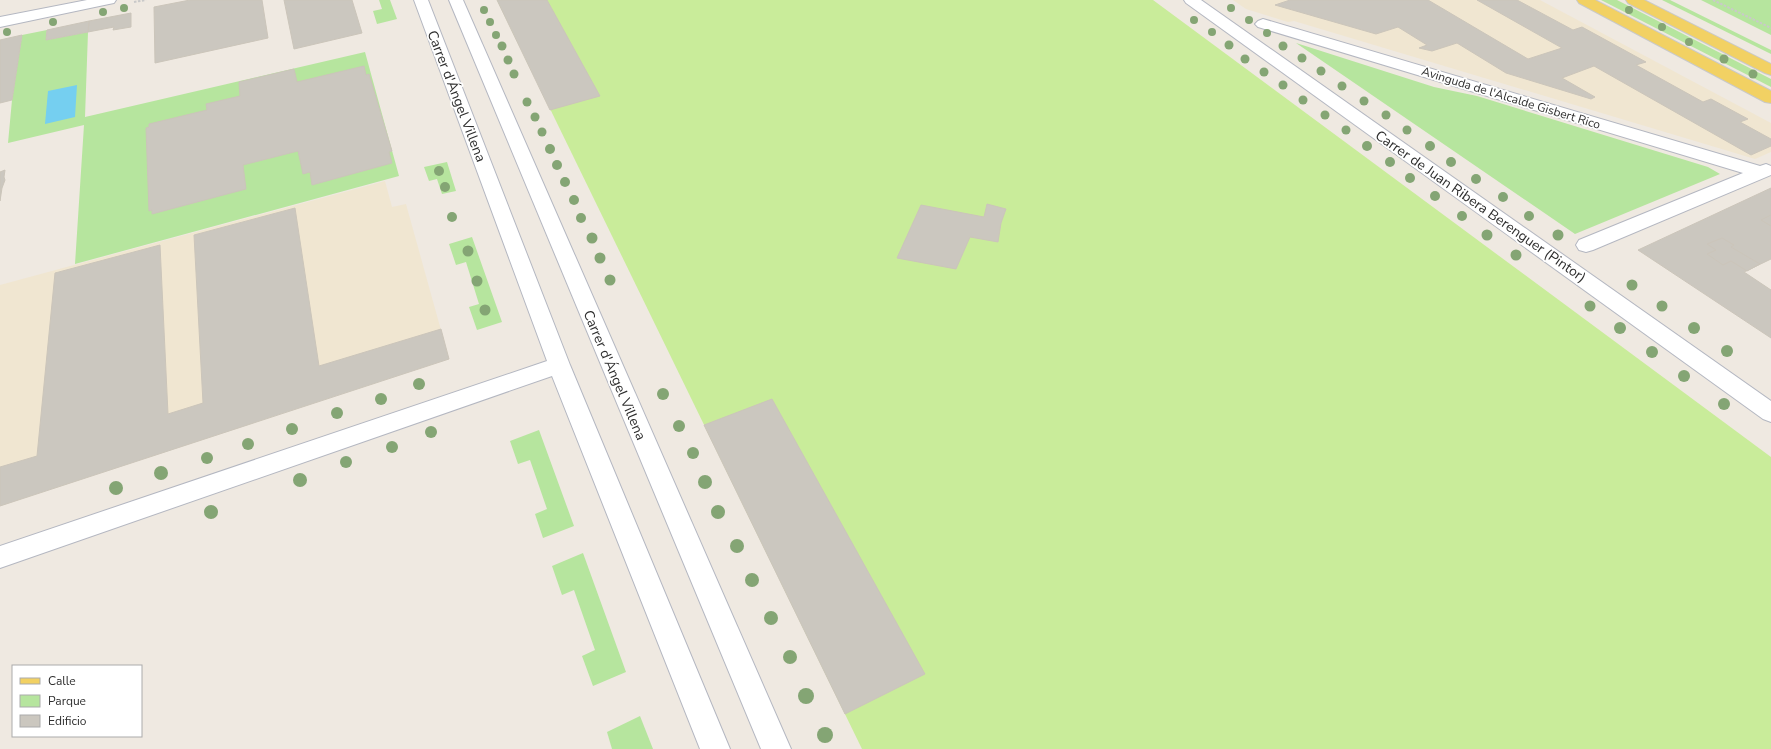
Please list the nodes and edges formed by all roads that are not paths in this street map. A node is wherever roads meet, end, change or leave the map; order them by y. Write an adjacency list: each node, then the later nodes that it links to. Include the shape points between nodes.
1 (109, 0): 7 (street)
2 (421, 0): 13 (street, Carrer d'Ángel Villena)
3 (456, 0): 17 (street, Carrer d'Ángel Villena)
4 (1191, 0): 14 (street, Carrer de Juan Ribera Berenguer (Pintor))
5 (1584, 0): 10 (main road)
6 (1633, 0): 9 (main road)
7 (0, 22)
8 (1263, 24): 11 (street, Avinguda de l'Alcalde Gisbert Rico)
9 (1771, 70)
10 (1771, 98)
11 (1765, 170): 12 (street)
12 (1586, 246)
13 (558, 366): 15 (street); 16 (street, Carrer d'Ángel Villena)
14 (1771, 413)
15 (0, 557)
16 (715, 749)
17 (776, 749)

